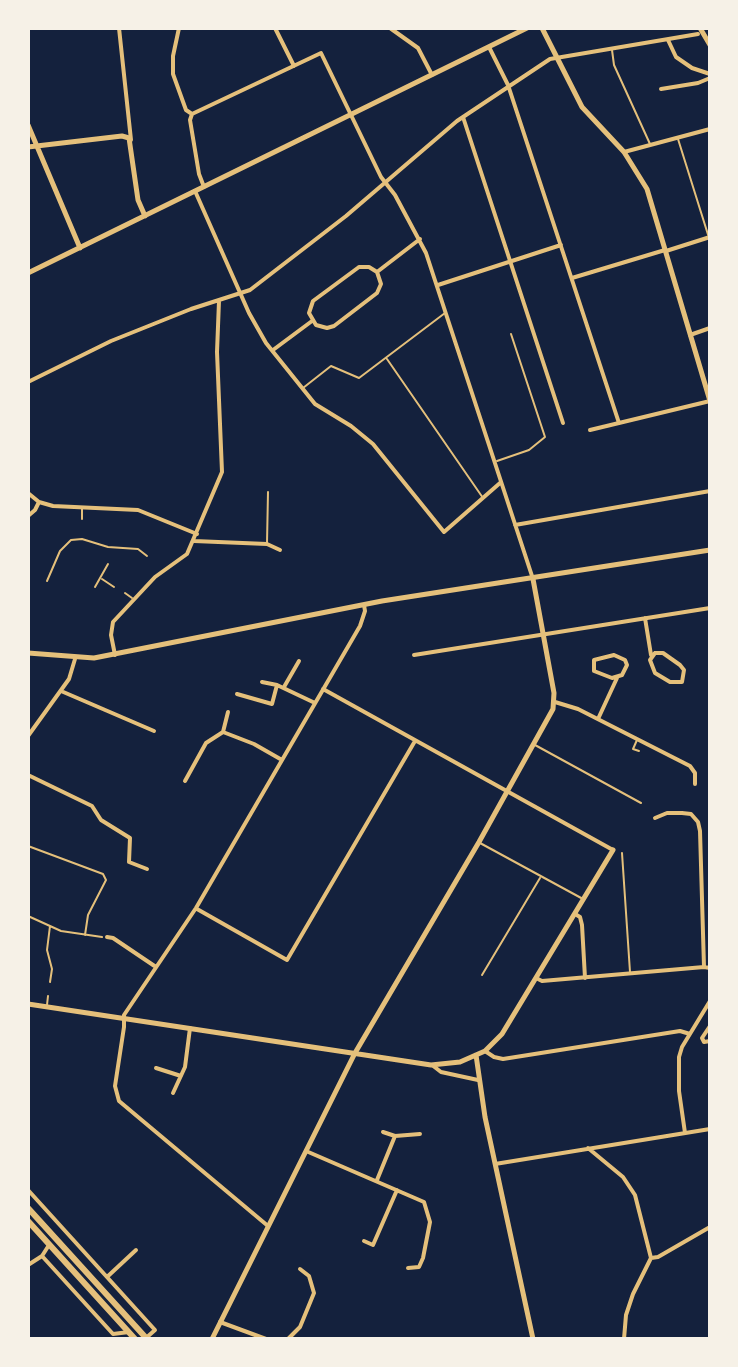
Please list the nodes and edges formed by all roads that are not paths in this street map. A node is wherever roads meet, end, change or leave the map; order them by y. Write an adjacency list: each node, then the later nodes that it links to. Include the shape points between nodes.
1 (119, 28): 22 (street)
2 (179, 28): 18 (street, via 173,74)
3 (275, 28): 13 (street)
4 (390, 28): 14 (street, via 418,48)
5 (527, 28): 10 (street)
6 (542, 28): 12 (street)
7 (700, 30): 8 (street); 9 (street)
8 (668, 40): 11 (street); 15 (street, via 676,57)
9 (710, 45)
10 (489, 47): 14 (street); 16 (street)
11 (612, 49): 12 (street); 27 (lane, via 614,65)
12 (557, 58): 16 (street); 29 (street, via 588,116)
13 (294, 66): 18 (street); 19 (street, via 321,53)
14 (432, 75): 19 (street)
15 (710, 76): 17 (street)
16 (508, 85): 20 (street); 36 (street)
17 (661, 89)
18 (192, 114): 31 (street)
19 (351, 114): 30 (street); 31 (street)
20 (463, 116): 30 (street); 39 (street)
21 (28, 125): 28 (street)
22 (130, 129): 24 (street); 26 (street)
23 (710, 129): 25 (street)
24 (122, 136): 26 (street); 28 (street)
25 (678, 138): 27 (street); 35 (lane)
26 (131, 140): 33 (street)
27 (650, 145): 29 (street)
28 (32, 147): 37 (street)
29 (624, 152): 38 (street, via 647,189)
30 (386, 183): 34 (street); 44 (street)
31 (204, 187): 32 (street)
32 (195, 191): 33 (street); 44 (street)
33 (145, 216): 37 (street)
34 (420, 239): 40 (street); 43 (street)
35 (710, 239): 38 (street)
36 (561, 245): 39 (street); 42 (street)
37 (80, 248): 41 (street)
38 (666, 250): 42 (street); 50 (street)
39 (510, 262): 43 (street); 56 (street)
40 (377, 272): 47 (street, via 359,267 315,298 309,308); 47 (street, via 381,284 373,297 330,327)
41 (28, 273)
42 (572, 278): 57 (street)
43 (437, 285): 46 (street)
44 (241, 294): 45 (street); 51 (street)
45 (219, 301): 53 (street, via 95,348); 71 (street, via 224,463)
46 (446, 313): 52 (lane); 59 (street)
47 (312, 321): 51 (street)
48 (710, 328): 50 (street)
49 (511, 334): 59 (lane, via 545,437 529,450)
50 (690, 335): 55 (street)
51 (273, 350): 54 (street)
52 (386, 358): 54 (lane, via 359,378 331,366); 64 (lane)
53 (28, 382)
54 (302, 389): 64 (street, via 373,444 444,533)
55 (710, 401): 57 (street)
56 (563, 423)
57 (619, 423): 58 (street)
58 (590, 430)
59 (495, 462): 60 (street)
60 (501, 482): 64 (street); 69 (street)
61 (710, 491): 69 (street)
62 (268, 492): 74 (lane)
63 (28, 493): 65 (street)
64 (483, 498)
65 (39, 502): 66 (street); 67 (street)
66 (82, 508): 68 (lane); 71 (street, via 135,509)
67 (28, 516)
68 (82, 519)
69 (515, 525): 80 (street)
70 (82, 532): 72 (lane)
71 (197, 534): 73 (street)
72 (82, 539): 77 (lane, via 138,549); 81 (lane, via 66,544)
73 (194, 541): 74 (street); 85 (street, via 187,554)
74 (267, 544): 75 (street)
75 (280, 550)
76 (710, 550): 80 (street)
77 (147, 556)
78 (108, 564): 79 (lane)
79 (100, 578): 82 (lane); 83 (lane)
80 (533, 579): 86 (street); 102 (street)
81 (47, 581)
82 (95, 587)
83 (114, 587)
84 (125, 593): 85 (lane)
85 (133, 599): 90 (street, via 113,622)
86 (364, 605): 90 (street); 99 (street, via 360,626)
87 (710, 608): 88 (street)
88 (645, 618): 91 (street); 92 (street)
89 (28, 653): 93 (street)
90 (115, 655): 93 (street)
91 (414, 655)
92 (651, 655): 92 (street, via 663,653 680,665 682,682 655,673)
93 (75, 659): 100 (street)
94 (299, 661): 98 (street)
95 (617, 678): 95 (street, via 594,671 594,660 623,657 626,669); 105 (street)
96 (262, 682): 97 (street)
97 (277, 685): 98 (street); 101 (street, via 272,704)
98 (284, 687): 103 (street)
99 (323, 689): 103 (street); 110 (street)
100 (61, 691): 106 (street); 108 (street)
101 (237, 694)
102 (555, 702): 105 (street); 111 (street)
103 (315, 703): 113 (street)
104 (228, 712): 107 (street)
105 (598, 719): 109 (street)
106 (154, 731)
107 (223, 732): 113 (street); 115 (street, via 206,743)
108 (28, 736)
109 (638, 739): 112 (lane, via 633,749); 116 (street, via 690,766)
110 (415, 741): 117 (street); 127 (street, via 287,960)
111 (534, 744): 117 (street); 118 (lane)
112 (639, 751)
113 (282, 760): 127 (street)
114 (28, 775): 124 (street, via 92,806 101,820 130,838 129,862)
115 (185, 781)
116 (695, 784)
117 (507, 792): 120 (street); 122 (street)
118 (641, 803)
119 (655, 818): 134 (street, via 682,813 698,822)
120 (479, 842): 125 (lane); 150 (street)
121 (28, 846): 131 (lane, via 103,874 106,880 88,915)
122 (613, 850): 126 (street)
123 (622, 853): 135 (lane)
124 (147, 869)
125 (541, 877): 126 (lane); 136 (lane)
126 (584, 899): 128 (street)
127 (196, 908): 133 (street)
128 (575, 914): 137 (street); 138 (street, via 582,925)
129 (28, 916): 130 (lane)
130 (50, 926): 131 (lane); 139 (lane)
131 (85, 935): 132 (lane)
132 (104, 937): 133 (street)
133 (156, 967): 144 (street)
134 (707, 968): 135 (street)
135 (630, 973): 138 (street)
136 (482, 975)
137 (536, 978): 138 (street); 149 (street, via 502,1034)
138 (585, 978)
139 (50, 982)
140 (48, 996): 143 (lane)
141 (710, 1001): 147 (street)
142 (28, 1004): 143 (street)
143 (47, 1006): 144 (street)
144 (124, 1019): 146 (street); 170 (street, via 115,1086 119,1101)
145 (710, 1026): 148 (street, via 702,1038)
146 (190, 1028): 150 (street); 154 (street)
147 (690, 1034): 149 (street, via 680,1031 503,1059); 159 (street, via 678,1068)
148 (710, 1041)
149 (485, 1051): 151 (street)
150 (355, 1053): 152 (street); 163 (street)
151 (476, 1055): 152 (street); 155 (street)
152 (431, 1065): 155 (street)
153 (156, 1068): 154 (street)
154 (181, 1076): 156 (street)
155 (478, 1080): 164 (street)
156 (173, 1093)
157 (710, 1129): 159 (street)
158 (383, 1132): 161 (street)
159 (685, 1133): 162 (street)
160 (420, 1134): 161 (street)
161 (395, 1136): 165 (street)
162 (588, 1148): 164 (street); 176 (street, via 623,1177 635,1195)
163 (306, 1151): 165 (street); 170 (street)
164 (495, 1164): 188 (street)
165 (377, 1180): 167 (street)
166 (28, 1190): 180 (street)
167 (397, 1190): 172 (street, via 373,1245); 178 (street, via 424,1202 430,1222 421,1264)
168 (28, 1208): 183 (main road)
169 (28, 1221): 173 (main road)
170 (268, 1226): 181 (street)
171 (710, 1227): 176 (street)
172 (364, 1241)
173 (50, 1245): 175 (street); 182 (main road)
174 (136, 1250): 180 (street)
175 (42, 1256): 177 (street); 182 (street, via 113,1334)
176 (651, 1258): 189 (street, via 626,1315)
177 (28, 1265)
178 (408, 1268)
179 (300, 1269): 187 (street, via 309,1276 314,1293 300,1327)
180 (107, 1277): 183 (street, via 155,1330)
181 (220, 1322): 185 (street); 186 (street)
182 (129, 1332): 184 (main road)
183 (146, 1338)
184 (135, 1339)
185 (212, 1339)
186 (266, 1339)
187 (288, 1339)
188 (533, 1339)
189 (624, 1339)

